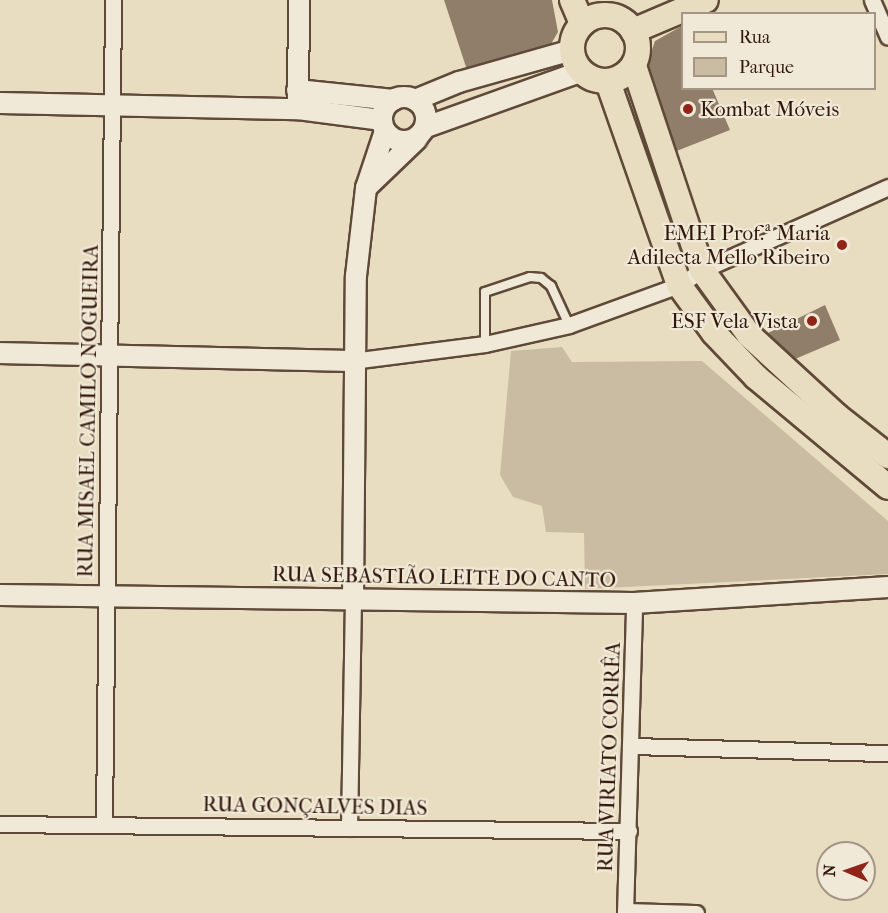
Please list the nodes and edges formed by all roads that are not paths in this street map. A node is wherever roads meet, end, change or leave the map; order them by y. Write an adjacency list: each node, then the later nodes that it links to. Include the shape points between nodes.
1 (113, 0): 17 (street, RUA MISAEL CAMILO NOGUEIRA)
2 (299, 0): 13 (street)
3 (572, 0): 7 (main road)
4 (706, 0): 8 (main road)
5 (872, 0): 9 (street)
6 (610, 7): 7 (main road); 8 (main road)
7 (582, 24): 10 (main road, via 575,34)
8 (633, 31): 11 (main road, via 638,48)
9 (888, 37)
10 (576, 61): 12 (main road); 15 (street, via 459,82); 19 (street)
11 (634, 66): 12 (main road); 22 (main road)
12 (608, 82): 23 (main road)
13 (297, 99): 14 (street); 17 (street); 18 (street)
14 (393, 100): 15 (street); 18 (street, via 385,108)
15 (415, 100): 19 (street, via 423,107)
16 (0, 103): 17 (street)
17 (112, 105): 27 (street, RUA MISAEL CAMILO NOGUEIRA)
18 (383, 125): 19 (street, via 399,141); 21 (street)
19 (421, 133): 21 (street)
20 (888, 187): 22 (street)
21 (366, 188): 28 (street)
22 (702, 270): 23 (street); 29 (main road, via 749,334 837,417)
23 (679, 285): 24 (street); 30 (main road, via 714,333 756,377)
24 (570, 325): 25 (street); 25 (lane, via 551,286 541,278 530,277 484,292)
25 (485, 344): 28 (street)
26 (0, 353): 27 (street)
27 (111, 356): 28 (street); 33 (street, RUA MISAEL CAMILO NOGUEIRA)
28 (352, 361): 34 (street)
29 (888, 456)
30 (888, 487)
31 (888, 587): 35 (street, RUA SEBASTIÃO LEITE DO CANTO)
32 (0, 595): 33 (street, RUA SEBASTIÃO LEITE DO CANTO)
33 (107, 599): 34 (street, RUA SEBASTIÃO LEITE DO CANTO); 38 (street, RUA MISAEL CAMILO NOGUEIRA)
34 (353, 599): 35 (street, RUA SEBASTIÃO LEITE DO CANTO); 40 (street)
35 (634, 603): 36 (street, RUA VIRIATO CORRÊA)
36 (632, 746): 37 (street); 41 (street, RUA VIRIATO CORRÊA)
37 (888, 753)
38 (104, 823): 39 (street, RUA GONÇALVES DIAS); 40 (street, RUA GONÇALVES DIAS)
39 (0, 824)
40 (349, 828): 41 (street, RUA GONÇALVES DIAS)
41 (629, 831): 42 (street, RUA VIRIATO CORRÊA)
42 (625, 912): 43 (street)
43 (696, 913)

